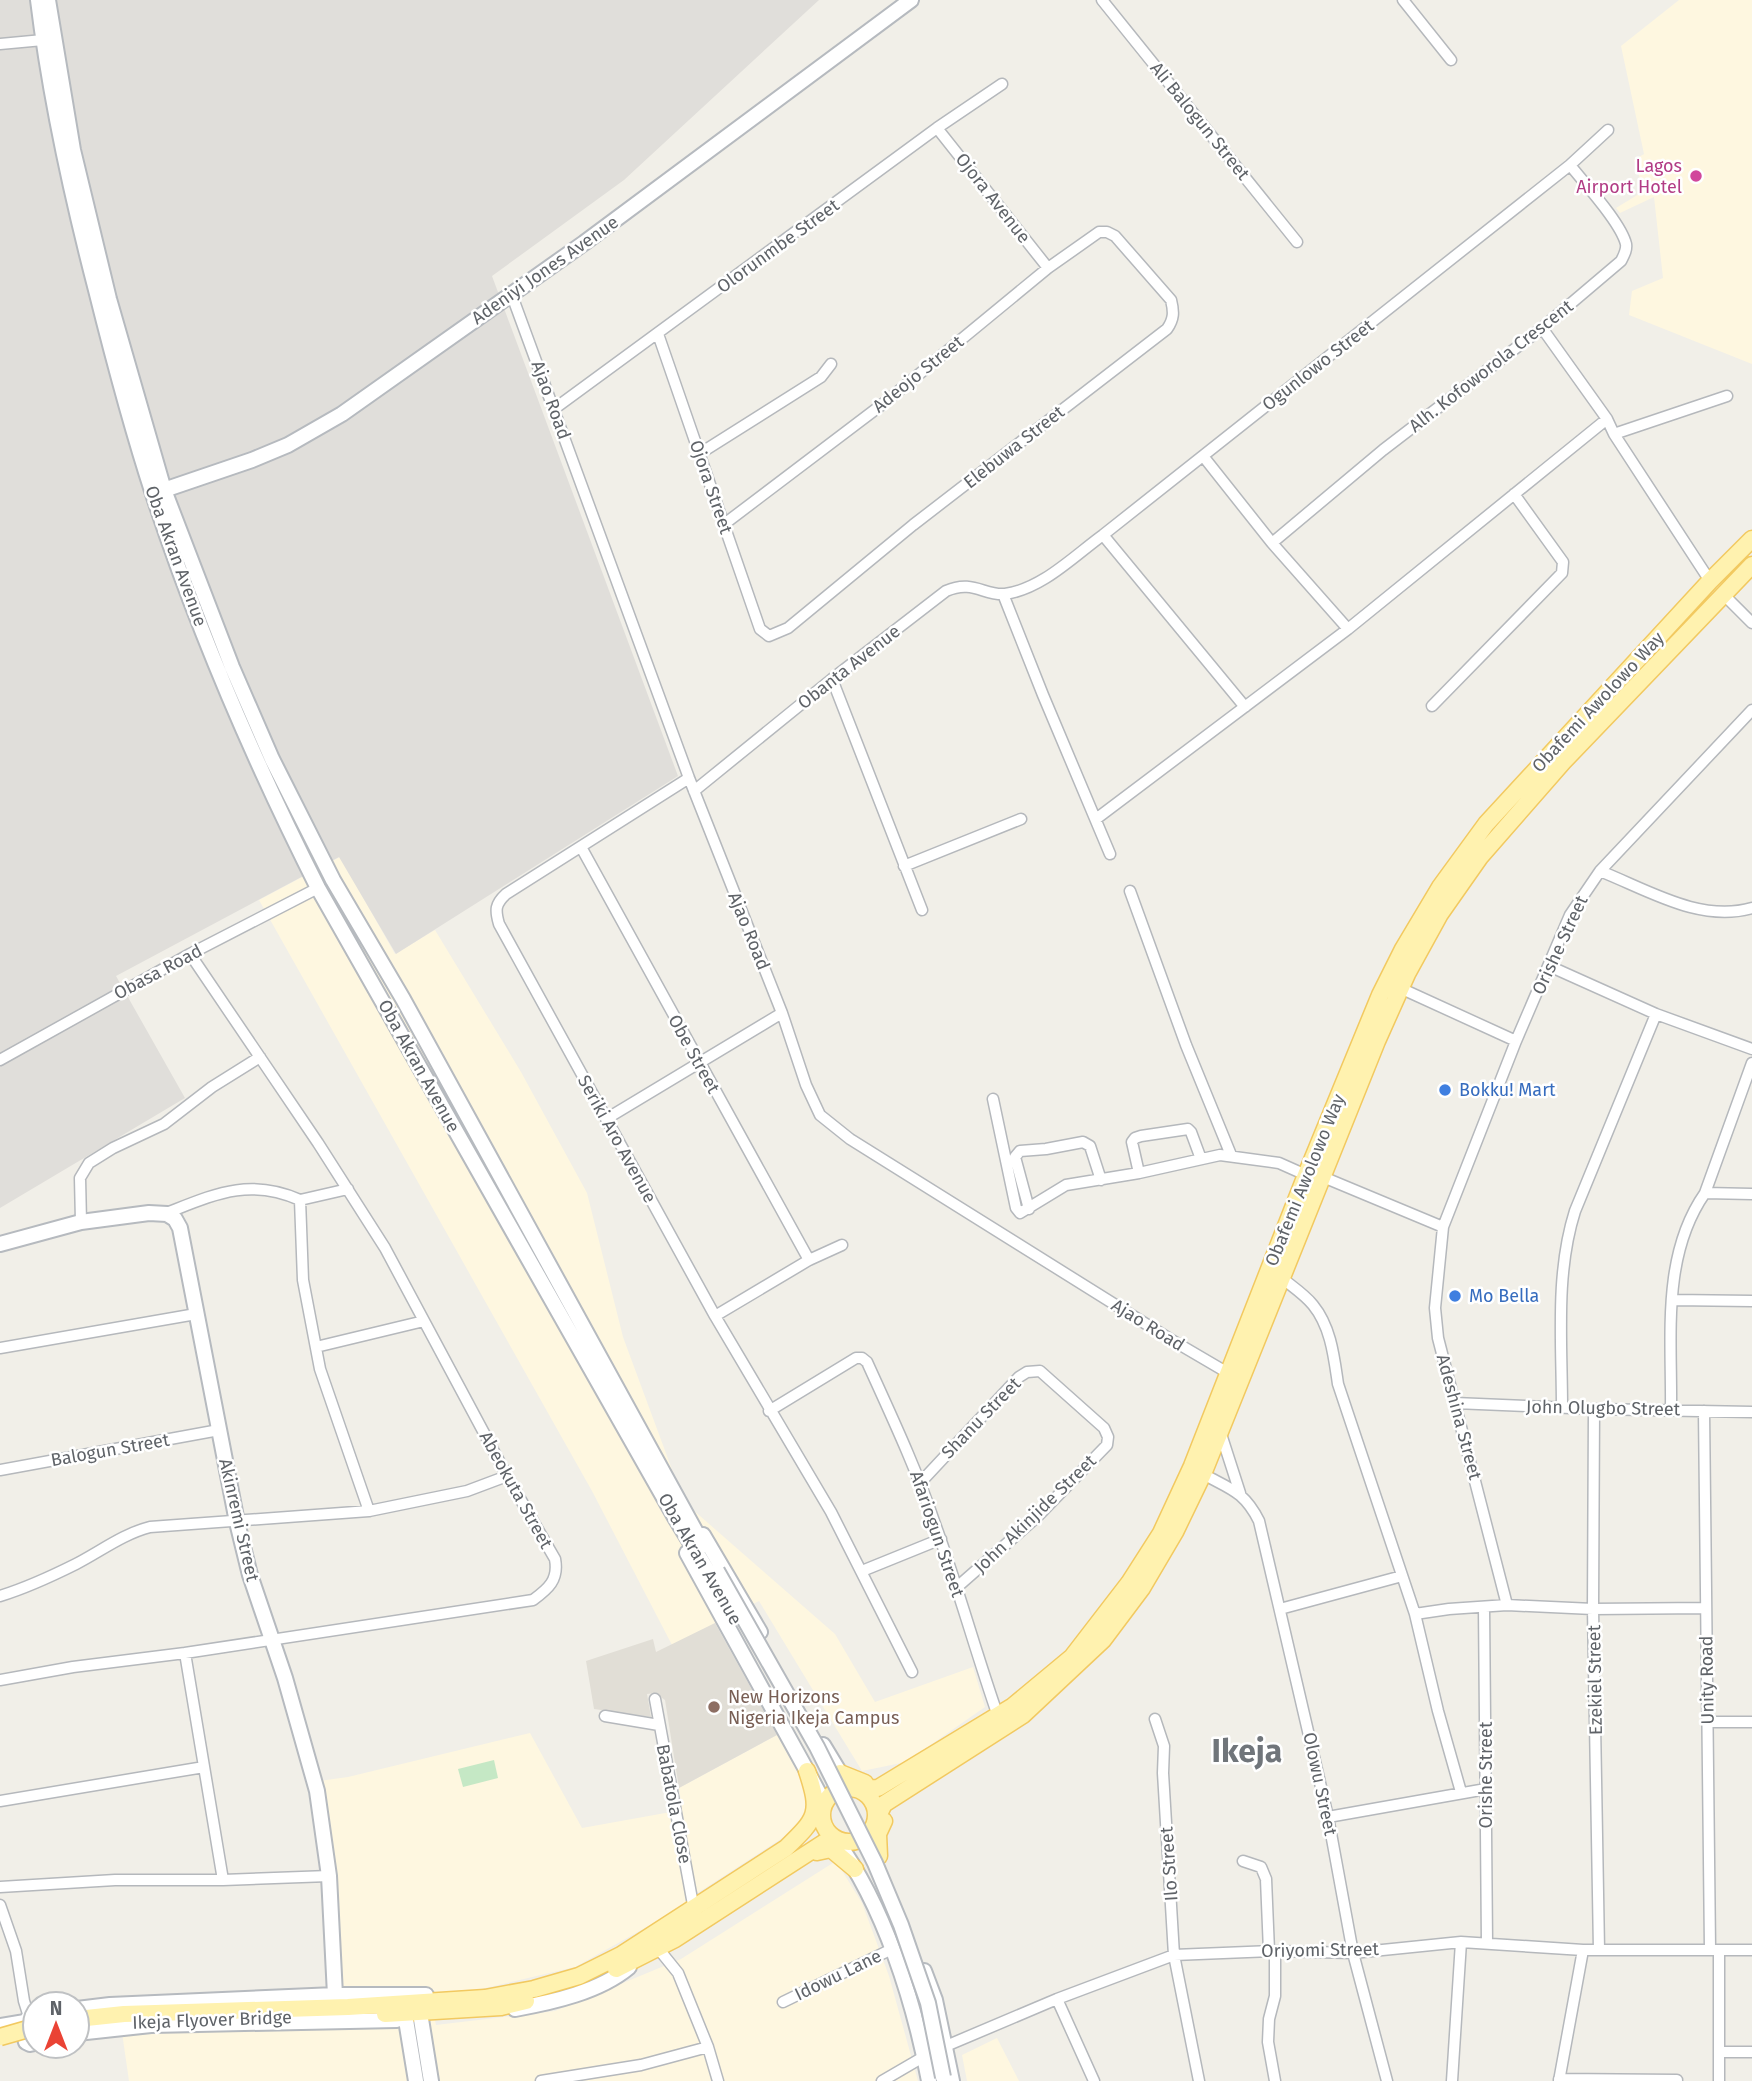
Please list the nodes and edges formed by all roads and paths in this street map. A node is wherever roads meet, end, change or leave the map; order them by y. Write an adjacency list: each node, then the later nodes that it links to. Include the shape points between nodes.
1 (38, 0): 6 (main road, Oba Akran Avenue)
2 (48, 0): 26 (main road, Oba Akran Avenue, via 83,200)
3 (911, 0): 16 (main road, Adeniyi Jones Avenue)
4 (1102, 0): 14 (street, Ali Balogun Street)
5 (1403, 0): 8 (street)
6 (43, 40): 7 (street); 26 (main road, Oba Akran Avenue, via 71,193 116,373)
7 (0, 44)
8 (1451, 60)
9 (1002, 84): 10 (street, Olorunmbe Street)
10 (937, 128): 15 (street, Ojora Avenue); 18 (street, Olorunmbe Street)
11 (1608, 130): 12 (street, Ogunlowo Street)
12 (1570, 165): 17 (street, Alh. Kofoworola Crescent, via 1613,220 1626,251 1621,261); 25 (street, Ogunlowo Street)
13 (1115, 236): 15 (street, Adeojo Street, via 1099,232); 39 (street, Elebuwa Street, via 1171,300 1173,320 1167,329 788,628)
14 (1297, 242)
15 (1048, 268): 28 (street, Adeojo Street, via 884,403)
16 (511, 293): 21 (street, Ajao Road); 26 (main road, Adeniyi Jones Avenue, via 393,380 288,445)
17 (1542, 328): 22 (street); 31 (street, Alh. Kofoworola Crescent, via 1383,450)
18 (658, 334): 21 (street, Olorunmbe Street); 24 (street, Ojora Street)
19 (831, 364): 24 (street, via 821,377)
20 (1727, 396): 23 (street)
21 (554, 409): 45 (street, Ajao Road)
22 (1607, 419): 23 (street); 27 (street)
23 (1614, 434): 33 (street)
24 (699, 454): 28 (street, Ojora Street)
25 (1203, 456): 29 (street, Ogunlowo Street); 31 (street)
26 (158, 491): 53 (main road, Oba Akran Avenue, via 219,671); 111 (main road, Oba Akran Avenue, via 303,823)
27 (1514, 494): 38 (street); 41 (street, via 1563,562 1562,573)
28 (723, 525): 39 (street, Ojora Street, via 760,629)
29 (1103, 534): 34 (street, Ogunlowo Street, via 1042,580); 42 (street)
30 (1752, 539): 33 (main road, Obafemi Awolowo Way)
31 (1272, 543): 38 (street)
32 (1752, 565): 36 (main road, Obafemi Awolowo Way)
33 (1710, 581): 44 (main road, Obafemi Awolowo Way)
34 (1019, 589): 35 (street, Obanta Avenue)
35 (1003, 594): 40 (street, Obanta Avenue, via 968,587 946,591); 48 (street)
36 (1724, 595): 37 (street); 44 (main road, Obafemi Awolowo Way)
37 (1752, 624)
38 (1348, 629): 42 (street)
39 (769, 636)
40 (832, 679): 46 (street, Obanta Avenue); 51 (street)
41 (1432, 706)
42 (1245, 707): 48 (street)
43 (1752, 710): 52 (street, Orishe Street)
44 (1557, 757): 59 (main road, Obafemi Awolowo Way, via 1440,914); 73 (main road, Obafemi Awolowo Way, via 1486,824 1440,887 1380,995)
45 (689, 778): 46 (street, Ajao Road); 49 (street, Seriki Aro Avenue)
46 (694, 791): 60 (street, Ajao Road)
47 (1021, 818): 51 (street)
48 (1096, 819): 50 (street)
49 (581, 846): 66 (street, Obe Street); 69 (street, Seriki Aro Avenue, via 506,894 495,911)
50 (1110, 854)
51 (904, 866): 56 (street)
52 (1600, 871): 55 (street, via 1694,909 1713,913); 58 (street, Orishe Street, via 1570,915)
53 (318, 888): 57 (street, Obasa Road); 113 (main road, Oba Akran Avenue)
54 (1130, 891): 70 (street)
55 (1752, 908)
56 (922, 910)
57 (190, 954): 64 (street, Abeokuta Street); 65 (street, Obasa Road)
58 (1549, 966): 61 (street); 62 (street, Orishe Street)
59 (1400, 988): 62 (street); 74 (main road, Obafemi Awolowo Way)
60 (782, 1013): 66 (street); 95 (street, Ajao Road, via 814,1105 828,1123)
61 (1656, 1014): 63 (street); 97 (street, via 1566,1239)
62 (1516, 1041): 83 (street, Orishe Street)
63 (1752, 1049)
64 (260, 1057): 76 (street, Abeokuta Street); 82 (street, via 164,1124 89,1163 80,1178)
65 (0, 1060)
66 (698, 1063): 69 (street); 86 (street, Obe Street)
67 (1752, 1063): 77 (street)
68 (993, 1098): 80 (street, via 1016,1208 1020,1213)
69 (606, 1119): 91 (street, Seriki Aro Avenue)
70 (1231, 1155): 71 (street); 73 (street, via 1279,1163)
71 (1201, 1159): 72 (street); 72 (street, via 1188,1129 1141,1136 1132,1142)
72 (1139, 1173): 75 (street)
73 (1306, 1175): 95 (main road, Obafemi Awolowo Way)
74 (1323, 1177): 83 (street); 87 (main road, Obafemi Awolowo Way)
75 (1101, 1180): 80 (street, via 1066,1185); 80 (street, via 1090,1146 1083,1142 1020,1151 1015,1157)
76 (348, 1189): 79 (street); 92 (street, Abeokuta Street)
77 (1705, 1193): 78 (street); 88 (street, via 1686,1226 1675,1260)
78 (1752, 1194)
79 (300, 1200): 81 (street, via 257,1188 214,1195); 94 (street, via 303,1280)
80 (1029, 1209)
81 (164, 1214): 82 (main road); 90 (main road, Akinremi Street, via 180,1228)
82 (81, 1222): 84 (main road)
83 (1443, 1227): 96 (street, Adeshina Street, via 1435,1308)
84 (0, 1244)
85 (842, 1245): 86 (street)
86 (808, 1260): 91 (street)
87 (1283, 1279): 104 (main road, Obafemi Awolowo Way); 118 (street, via 1321,1316 1338,1384)
88 (1672, 1300): 89 (street); 100 (street)
89 (1752, 1301)
90 (196, 1314): 93 (street); 103 (main road, Akinremi Street)
91 (715, 1316): 99 (street, Seriki Aro Avenue)
92 (424, 1321): 94 (street); 108 (street, Abeokuta Street)
93 (0, 1348)
94 (316, 1348): 112 (street)
95 (1228, 1373): 129 (main road, Obafemi Awolowo Way, via 1161,1533)
96 (1455, 1403): 97 (street, John Olugbo Street); 121 (street, Adeshina Street)
97 (1562, 1408): 98 (street, John Olugbo Street)
98 (1594, 1409): 100 (street, John Olugbo Street); 125 (street, Ezekiel Street)
99 (769, 1410): 109 (street, Afariogun Street, via 862,1358); 116 (street, Seriki Aro Avenue)
100 (1671, 1410): 101 (street, John Olugbo Street)
101 (1704, 1410): 102 (street, John Olugbo Street); 123 (street, Unity Road)
102 (1752, 1412)
103 (219, 1430): 106 (street, Balogun Street); 114 (main road, Akinremi Street)
104 (1220, 1432): 107 (main road, Obafemi Awolowo Way); 110 (street, Olowu Street)
105 (1108, 1437): 109 (street, Shanu Street, via 1104,1428 1040,1371 1027,1372); 119 (street, John Akinjide Street, via 1107,1445 1038,1516)
106 (0, 1470)
107 (1203, 1474): 110 (street, Olowu Street); 129 (main road, Obafemi Awolowo Way, via 1142,1588 1104,1640)
108 (507, 1476): 112 (street, via 467,1491); 127 (street, Abeokuta Street, via 555,1559 551,1587 533,1600)
109 (920, 1483): 115 (street, Afariogun Street)
110 (1240, 1493): 124 (street, Olowu Street, via 1259,1521)
111 (680, 1503): 117 (main road, Oba Akran Avenue); 132 (main road)
112 (369, 1511): 114 (street)
113 (676, 1519): 117 (main road, Oba Akran Avenue); 134 (main road, via 678,1537)
114 (237, 1522): 120 (street, via 162,1524 139,1530 78,1563); 127 (main road, Akinremi Street)
115 (940, 1539): 116 (street); 119 (street, Afariogun Street)
116 (862, 1571): 130 (street, Seriki Aro Avenue)
117 (714, 1573): 199 (main road, Oba Akran Avenue, bridge, via 817,1747 875,1863 928,2003)
118 (1402, 1576): 124 (street); 126 (street)
119 (956, 1588): 136 (street, Afariogun Street)
120 (0, 1596)
121 (1507, 1605): 122 (street); 125 (street)
122 (1484, 1607): 126 (street); 145 (street, Orishe Street)
123 (1706, 1608): 125 (street); 138 (street, Unity Road)
124 (1280, 1609): 150 (street, Olowu Street)
125 (1594, 1609): 170 (street, Ezekiel Street)
126 (1415, 1614): 147 (street)
127 (270, 1640): 128 (street, Abeokuta Street); 158 (main road, Akinremi Street, via 311,1763)
128 (185, 1653): 131 (street, Abeokuta Street); 141 (street)
129 (1075, 1660): 136 (main road, Obafemi Awolowo Way); 144 (main road, Obafemi Awolowo Way, via 1023,1715)
130 (912, 1672)
131 (0, 1680)
132 (797, 1697): 134 (main road, via 797,1707 791,1712); 143 (main road)
133 (656, 1699): 140 (street, Babatola Close)
134 (774, 1710): 142 (main road)
135 (605, 1716): 140 (street)
136 (998, 1716): 144 (main road, Obafemi Awolowo Way)
137 (1155, 1719): 175 (street, Ilo Street, via 1164,1746)
138 (1708, 1722): 139 (street); 168 (street, Unity Road)
139 (1752, 1722)
140 (659, 1725): 162 (street, Babatola Close)
141 (204, 1767): 148 (street); 159 (street)
142 (807, 1771): 149 (main road); 153 (main road, via 816,1807 806,1829)
143 (840, 1773): 144 (main road); 146 (main road)
144 (894, 1788): 146 (main road, Obafemi Awolowo Way); 151 (main road, Obafemi Awolowo Way); 154 (main road, via 878,1834)
145 (1486, 1788): 147 (street); 165 (street, Orishe Street)
146 (852, 1789): 149 (main road, Obafemi Awolowo Way, via 832,1794); 151 (main road, via 870,1798)
147 (1461, 1792): 150 (street)
148 (0, 1801)
149 (823, 1807): 152 (main road, via 822,1822); 153 (main road, via 816,1827)
150 (1328, 1817): 173 (street, Olowu Street)
151 (875, 1822): 152 (main road, Obafemi Awolowo Way, via 860,1840); 154 (main road, via 872,1840)
152 (836, 1840): 155 (main road); 157 (main road)
153 (786, 1848): 162 (main road)
154 (879, 1856): 166 (main road)
155 (795, 1861): 157 (main road, via 831,1849); 164 (main road, via 675,1939)
156 (1244, 1861): 172 (street, via 1261,1867 1266,1879)
157 (855, 1869): 167 (main road)
158 (329, 1876): 159 (street); 179 (main road, Akinremi Street)
159 (223, 1880): 160 (street)
160 (0, 1887)
161 (0, 1905): 178 (street, via 16,1951)
162 (694, 1910): 164 (main road)
163 (1461, 1942): 165 (street, Oriyomi Street); 173 (street, Oriyomi Street); 211 (street)
164 (653, 1943): 174 (main road); 176 (main road); 195 (street, via 678,1973)
165 (1487, 1943): 169 (street, Oriyomi Street)
166 (914, 1944): 167 (main road, via 908,1937 900,1937); 193 (main road)
167 (892, 1949): 181 (street, Idowu Lane); 198 (main road)
168 (1715, 1949): 170 (street, Oriyomi Street); 171 (street, Oriyomi Street); 196 (street, Unity Road)
169 (1583, 1950): 170 (street, Oriyomi Street); 200 (street)
170 (1599, 1950)
171 (1752, 1950)
172 (1272, 1951): 173 (street, Oriyomi Street); 175 (street, Oriyomi Street); 209 (street, via 1275,1996 1268,2042)
173 (1353, 1953): 210 (street, Olowu Street)
174 (621, 1955): 177 (main road); 179 (main road, via 492,1993)
175 (1174, 1955): 180 (street, Oriyomi Street); 208 (street, Ilo Street)
176 (638, 1959): 177 (main road); 185 (main road, via 607,1981 542,2004 493,2014)
177 (571, 1983): 183 (main road, via 485,1998)
178 (22, 1990)
179 (335, 1995): 182 (main road)
180 (1057, 1999): 193 (street, Oriyomi Street); 207 (street)
181 (783, 2002)
182 (91, 2007)
183 (348, 2011): 184 (main road, Ikeja Flyover Bridge); 189 (main road, Ikeja Flyover Bridge, via 128,2022)
184 (91, 2018)
185 (414, 2019): 190 (main road); 202 (main road); 203 (main road)
186 (21, 2022): 188 (main road)
187 (21, 2025): 191 (main road, bridge)
188 (0, 2026)
189 (91, 2029)
190 (91, 2030)
191 (0, 2037)
192 (21, 2043): 194 (main road)
193 (946, 2046): 199 (main road)
194 (0, 2047)
195 (708, 2047): 204 (street, via 641,2065); 205 (street)
196 (1720, 2052): 197 (street); 212 (street, Unity Road)
197 (1752, 2052)
198 (925, 2056): 199 (main road); 206 (street)
199 (941, 2080)
200 (1559, 2080): 201 (street)
201 (1677, 2080)
202 (416, 2081)
203 (431, 2081)
204 (541, 2081)
205 (718, 2081)
206 (882, 2081)
207 (1094, 2081)
208 (1199, 2081)
209 (1275, 2081)
210 (1387, 2081)
211 (1452, 2081)
212 (1719, 2081)

